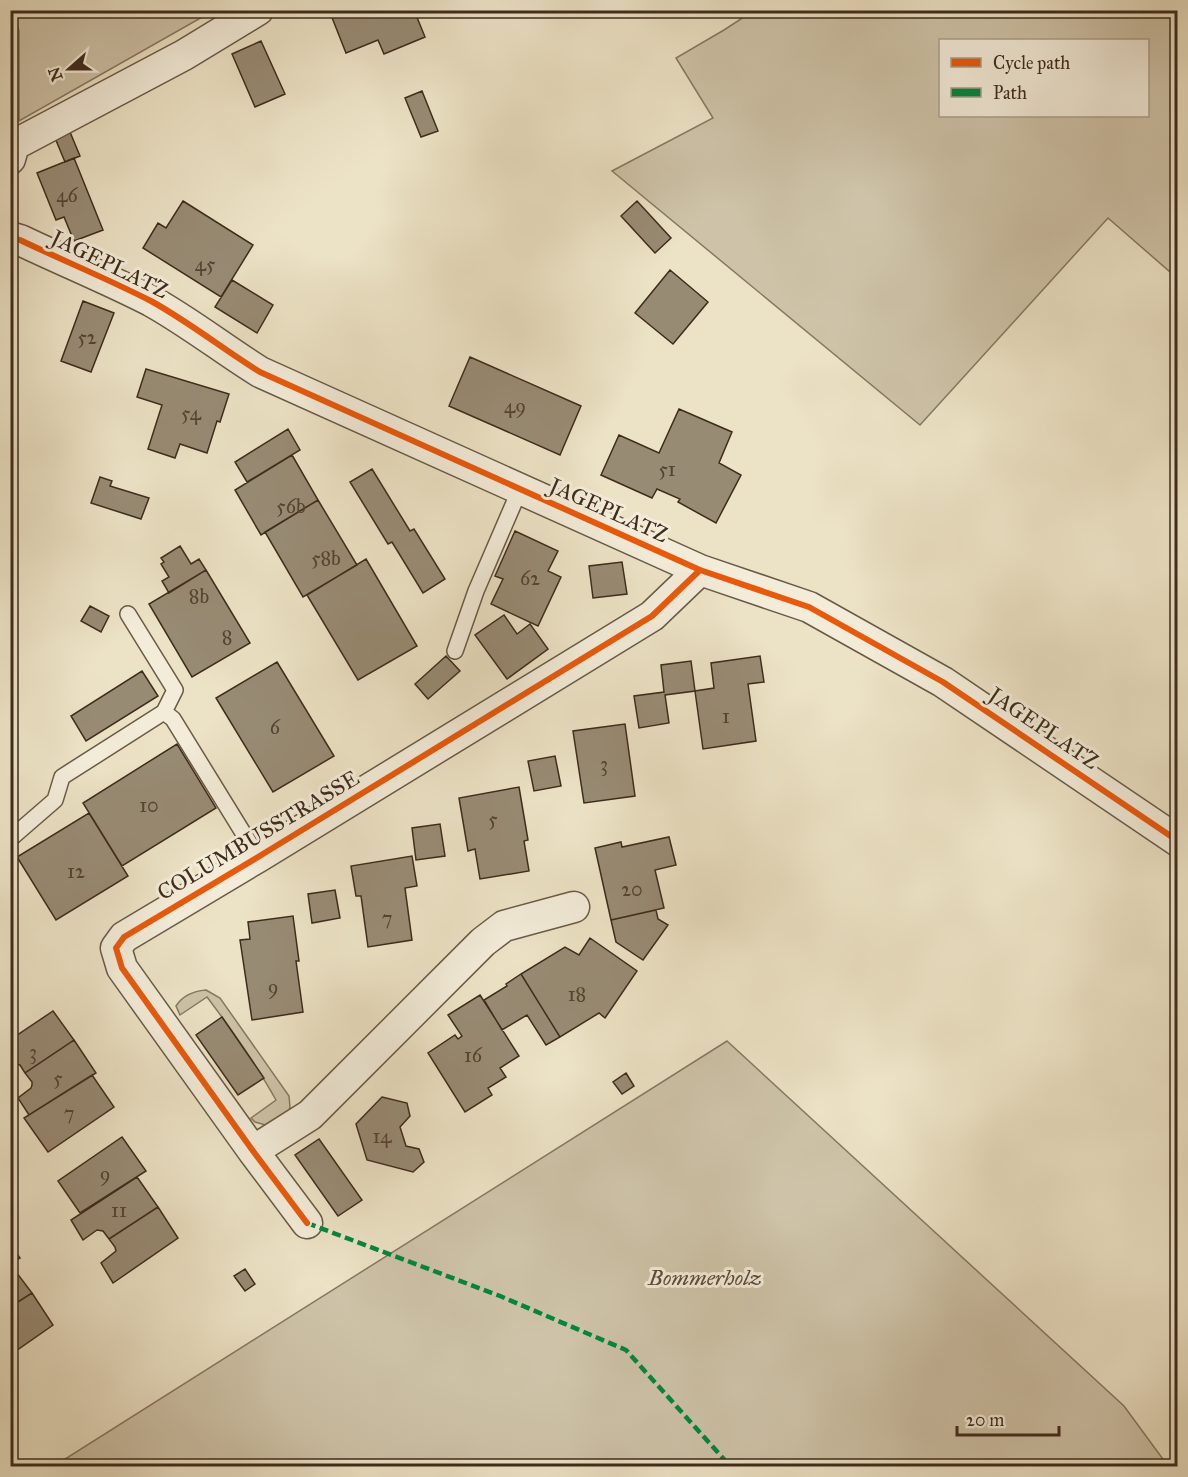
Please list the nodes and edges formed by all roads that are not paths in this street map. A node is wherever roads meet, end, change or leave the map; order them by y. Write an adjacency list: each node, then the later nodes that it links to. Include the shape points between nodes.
1 (258, 10): 2 (street, via 183,55 14,145)
2 (10, 159)
3 (10, 237): 4 (street, JAGEPLATZ, via 152,302 260,372)
4 (520, 489): 5 (street, JAGEPLATZ); 7 (lane)
5 (700, 570): 10 (street, JAGEPLATZ, via 809,607 933,676); 11 (street, COLUMBUSSTRASSE, via 652,616)
6 (128, 614): 8 (lane, via 175,690)
7 (455, 651)
8 (164, 712): 9 (lane, via 62,777 55,800); 11 (lane, via 173,719)
9 (10, 839)
10 (1178, 841)
11 (258, 857): 13 (street, COLUMBUSSTRASSE, via 124,937 116,948 122,968)
12 (574, 907): 13 (street, via 504,926 483,942 310,1115)
13 (253, 1151): 14 (street, COLUMBUSSTRASSE)
14 (308, 1223)

